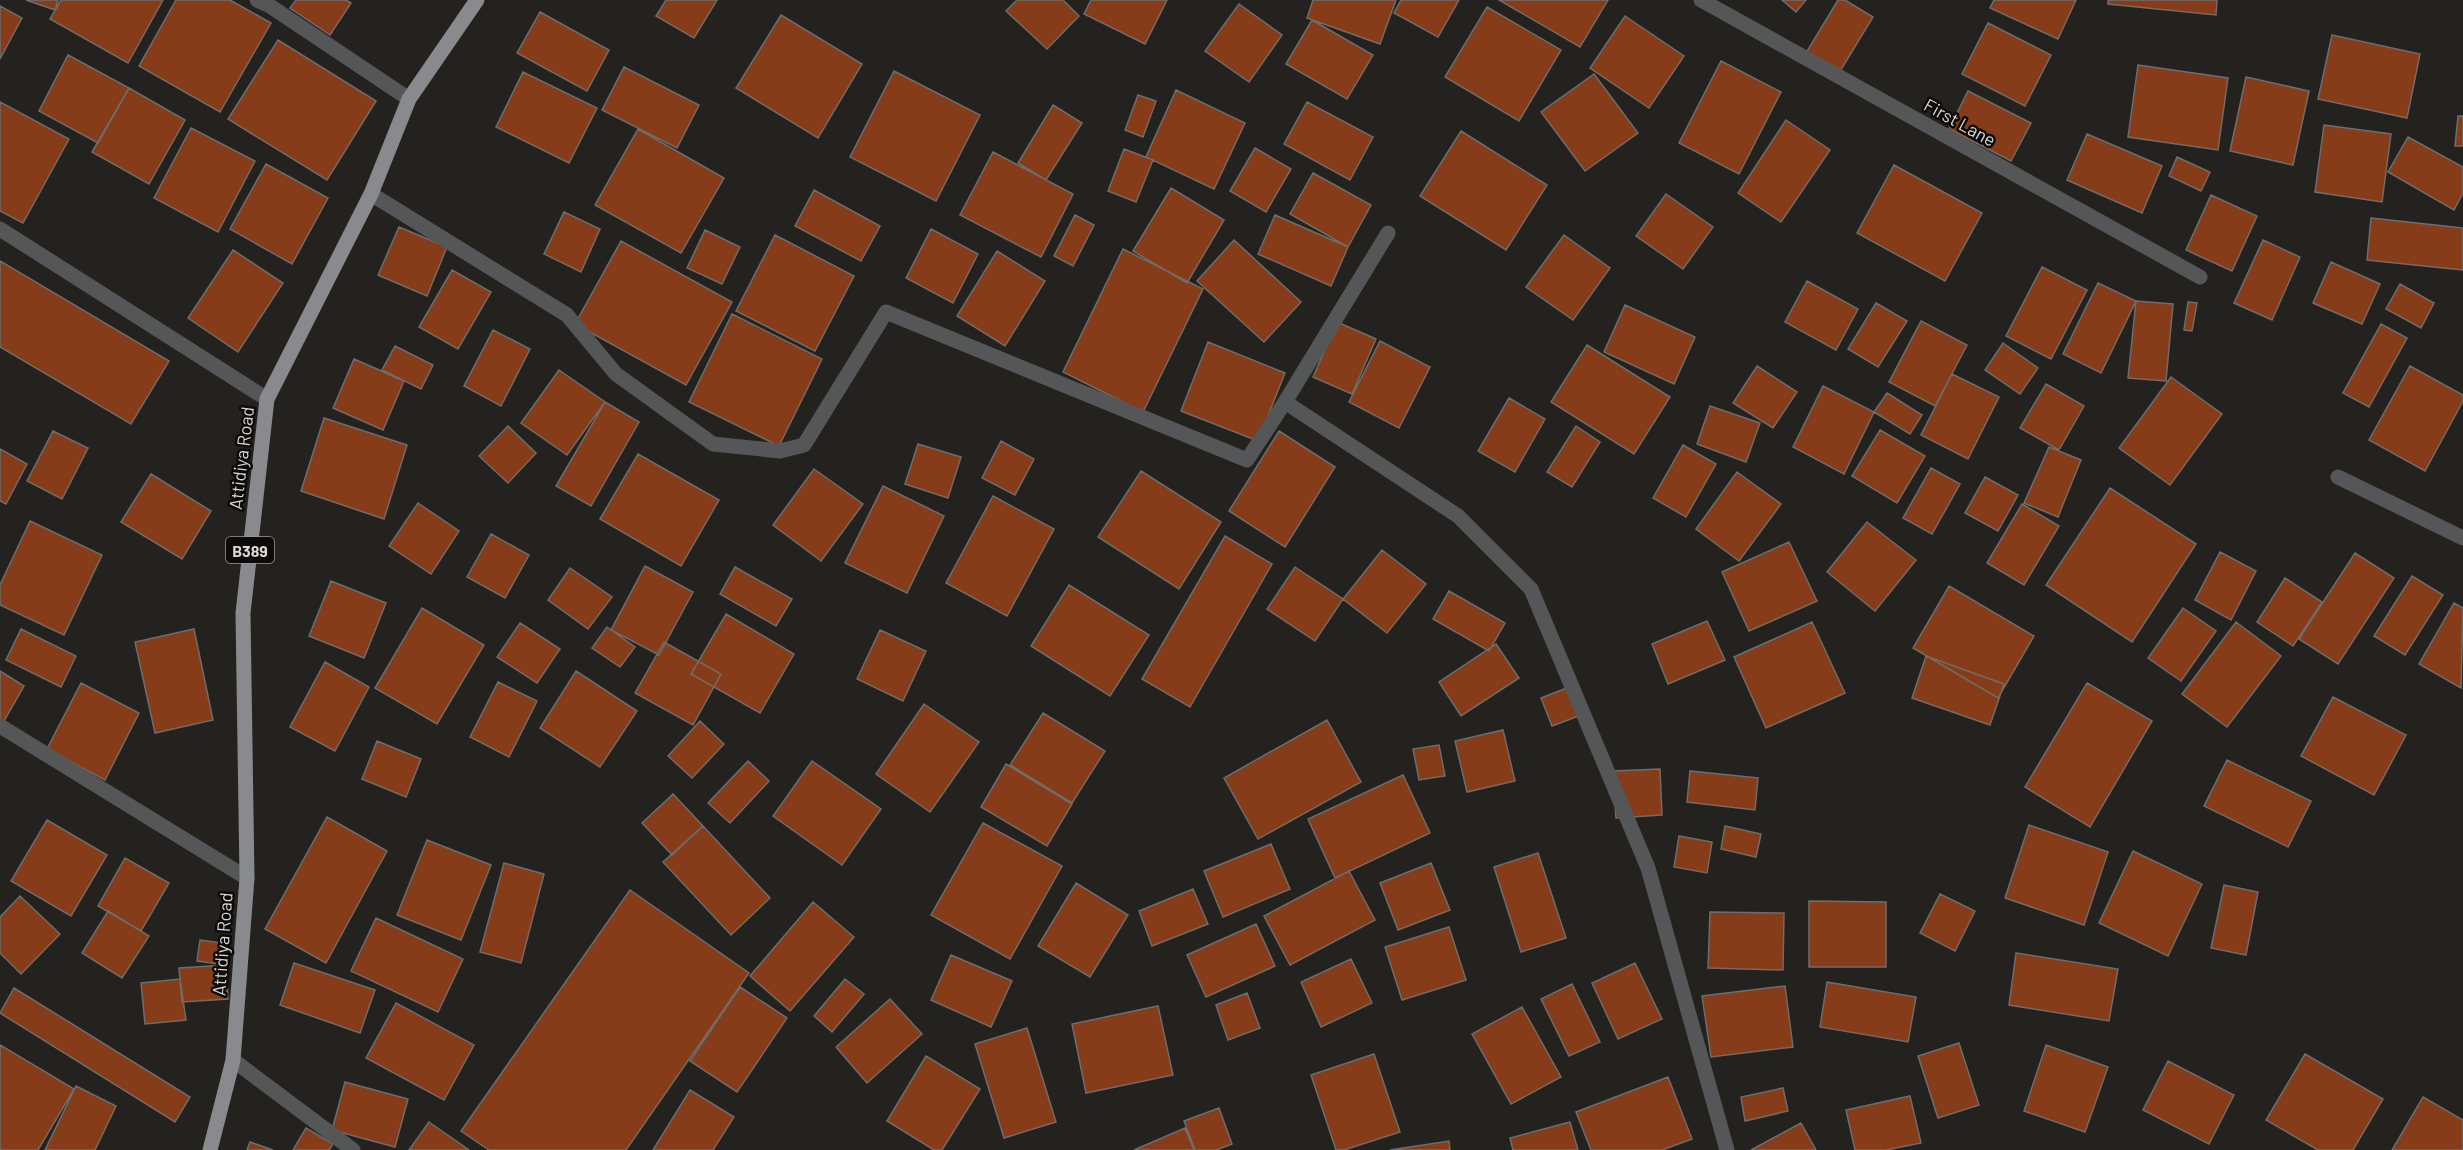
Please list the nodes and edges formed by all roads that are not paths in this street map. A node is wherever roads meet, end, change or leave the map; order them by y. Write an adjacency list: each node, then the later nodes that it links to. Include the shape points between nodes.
1 (257, 0): 4 (street)
2 (477, 0): 4 (main road, Attidiya Road / B389)
3 (1701, 0): 8 (street, First Lane)
4 (409, 99): 5 (main road, Attidiya Road / B389)
5 (371, 194): 9 (main road, Attidiya Road / B389); 10 (street, via 567,315 616,374 712,444 780,451 804,445 886,312 1247,460)
6 (0, 229): 9 (street)
7 (1388, 233): 10 (street)
8 (2200, 277)
9 (267, 399): 14 (main road, Attidiya Road / B389, via 243,613)
10 (1285, 402): 18 (street, via 1458,516 1530,589 1648,868)
11 (2338, 477): 12 (street)
12 (2463, 538)
13 (0, 726): 14 (street)
14 (247, 878): 15 (main road, Attidiya Road / B389)
15 (233, 1060): 16 (main road, Attidiya Road / B389); 17 (street)
16 (210, 1150)
17 (353, 1150)
18 (1727, 1150)

